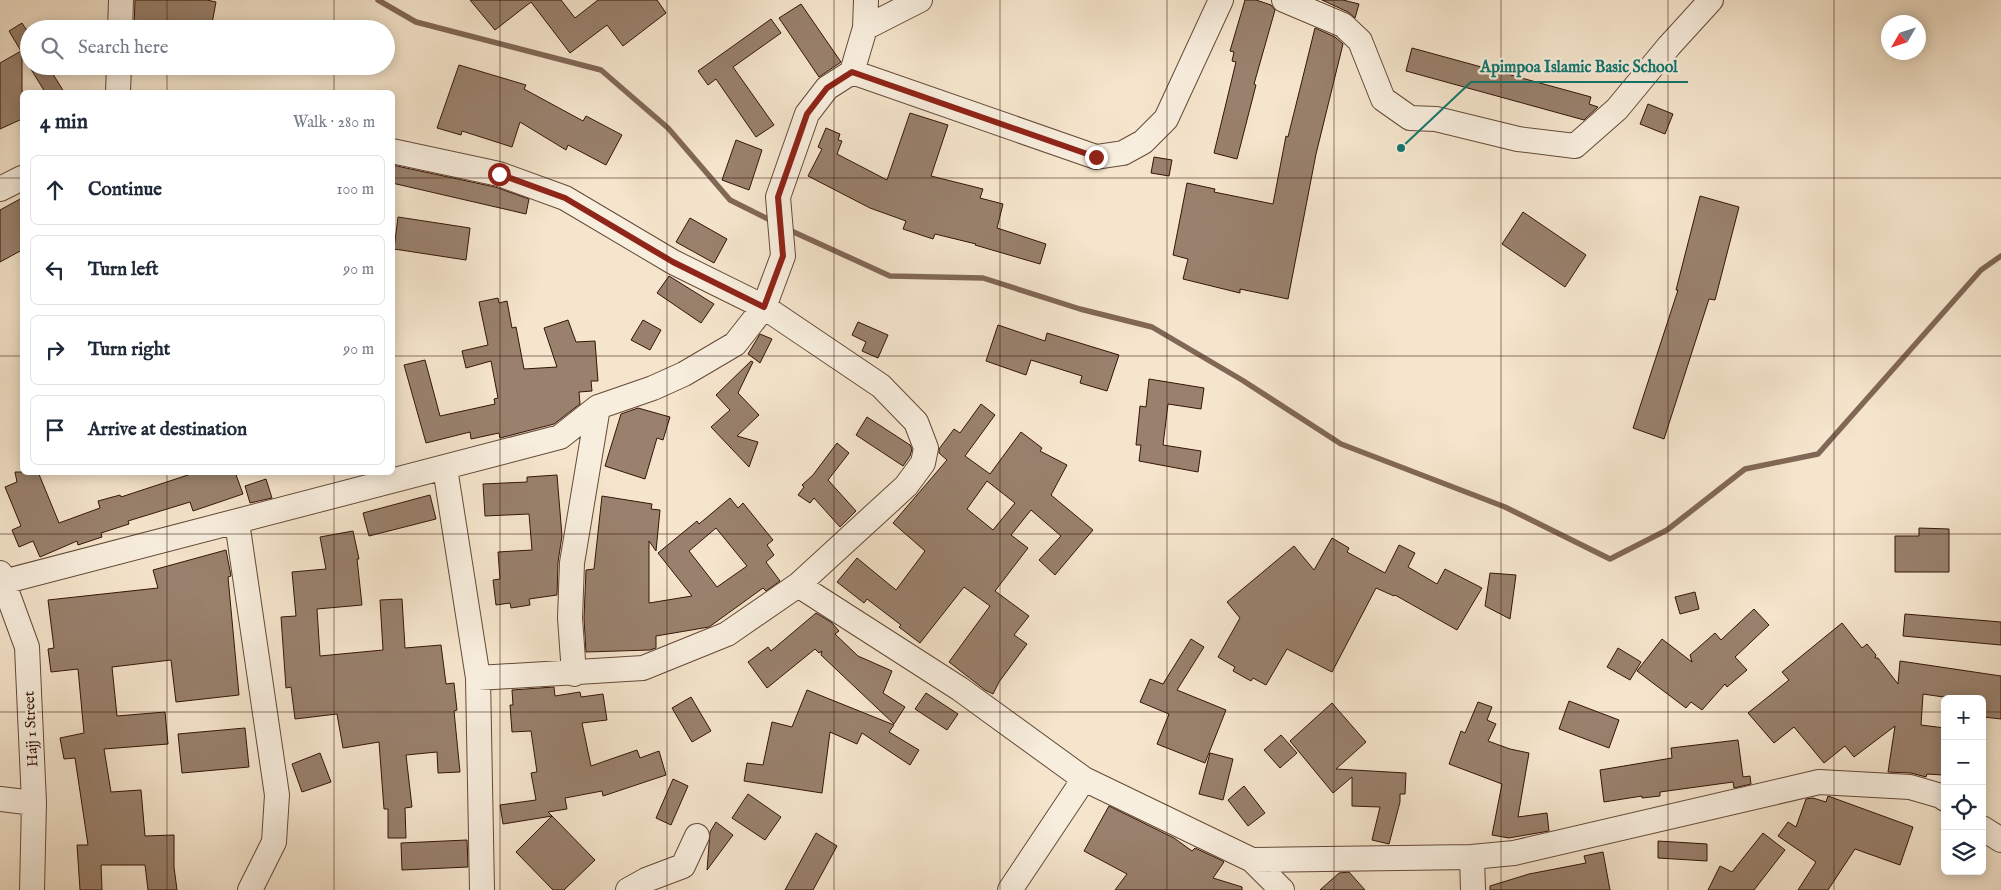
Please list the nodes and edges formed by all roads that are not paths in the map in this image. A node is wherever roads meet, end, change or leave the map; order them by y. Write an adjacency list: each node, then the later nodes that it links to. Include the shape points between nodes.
1 (121, 0): 7 (street)
2 (866, 0): 8 (street)
3 (920, 0): 8 (street)
4 (1221, 0): 9 (street, via 1166,119 1143,142 1123,153 1096,157)
5 (1284, 0): 6 (street, via 1343,25 1360,41 1383,99 1410,118 1436,120 1518,139 1575,146 1617,109)
6 (1711, 0)
7 (120, 20)
8 (865, 28): 9 (street)
9 (852, 72): 15 (street, via 827,88 807,114 778,197 783,256)
10 (119, 75): 11 (street)
11 (118, 90)
12 (395, 152): 15 (street, via 499,174 565,198 673,262)
13 (20, 179): 14 (street)
14 (0, 189)
15 (764, 307): 16 (street, via 735,344 684,374); 20 (street, via 881,386 916,422 926,448 923,463 906,486)
16 (598, 407): 17 (street, via 560,437); 21 (street, via 572,563 570,618)
17 (445, 468): 18 (street); 22 (street)
18 (237, 522): 19 (street); 33 (street, via 278,795 274,842)
19 (2, 578): 26 (street, Hajj 1 Street, via 27,647)
20 (798, 585): 21 (street, via 727,634 643,668); 23 (street, via 960,689)
21 (574, 674): 22 (street)
22 (478, 678): 34 (street)
23 (1084, 779): 31 (street); 36 (street)
24 (1941, 796): 30 (street, via 1910,787 1819,782 1514,852)
25 (0, 799): 26 (street)
26 (34, 802): 32 (street, Hajj 1 Street)
27 (1985, 830): 29 (street)
28 (697, 836): 35 (street, via 683,866)
29 (2001, 840)
30 (1472, 857): 31 (street); 38 (street)
31 (1252, 860): 37 (street)
32 (32, 890)
33 (250, 890)
34 (482, 890)
35 (628, 890)
36 (1010, 890)
37 (1282, 890)
38 (1473, 890)

